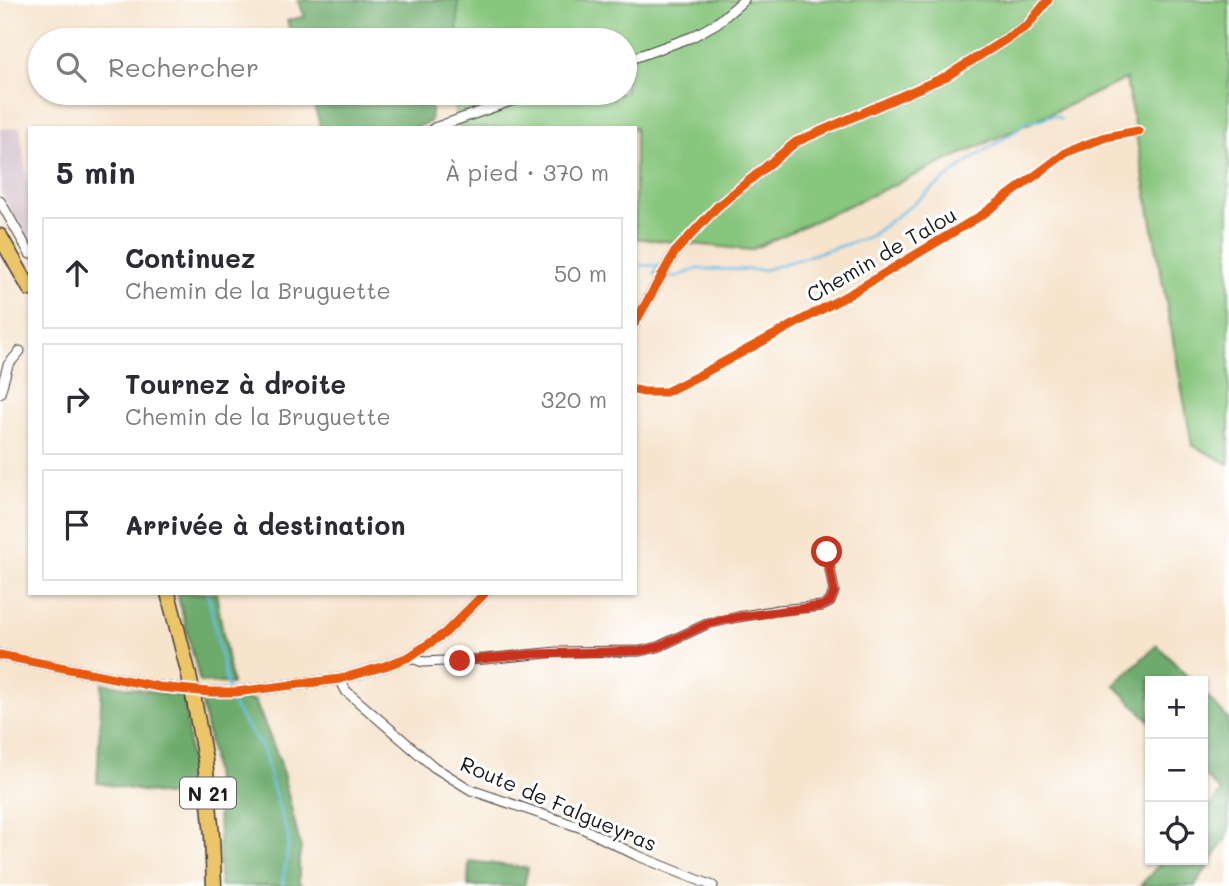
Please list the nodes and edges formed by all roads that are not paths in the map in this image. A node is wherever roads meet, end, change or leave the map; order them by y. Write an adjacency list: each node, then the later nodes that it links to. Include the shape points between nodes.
1 (744, 0): 3 (street, via 692,37)
2 (1048, 0): 11 (street, via 1027,26 947,76 796,142 716,207 675,252)
3 (637, 57)
4 (500, 105): 5 (street)
5 (440, 126)
6 (1138, 131): 13 (street, Chemin de Talou, via 1067,152 982,215 850,294 700,375 666,392)
7 (0, 201): 9 (street)
8 (0, 236): 10 (main road)
9 (28, 250)
10 (28, 285)
11 (637, 319)
12 (20, 351): 14 (street, via 8,365)
13 (637, 391)
14 (0, 393)
15 (827, 552): 19 (street, via 834,592 822,606 707,624 640,651 423,662)
16 (169, 595): 21 (main road, N 21, bridge, via 205,760)
17 (483, 595): 19 (street, via 445,633)
18 (0, 655): 20 (street, via 159,687 209,692)
19 (409, 657): 20 (street)
20 (340, 679): 22 (street, Route de Falgueyras, via 346,691 434,767 471,790 582,828)
21 (214, 886)
22 (713, 886)

